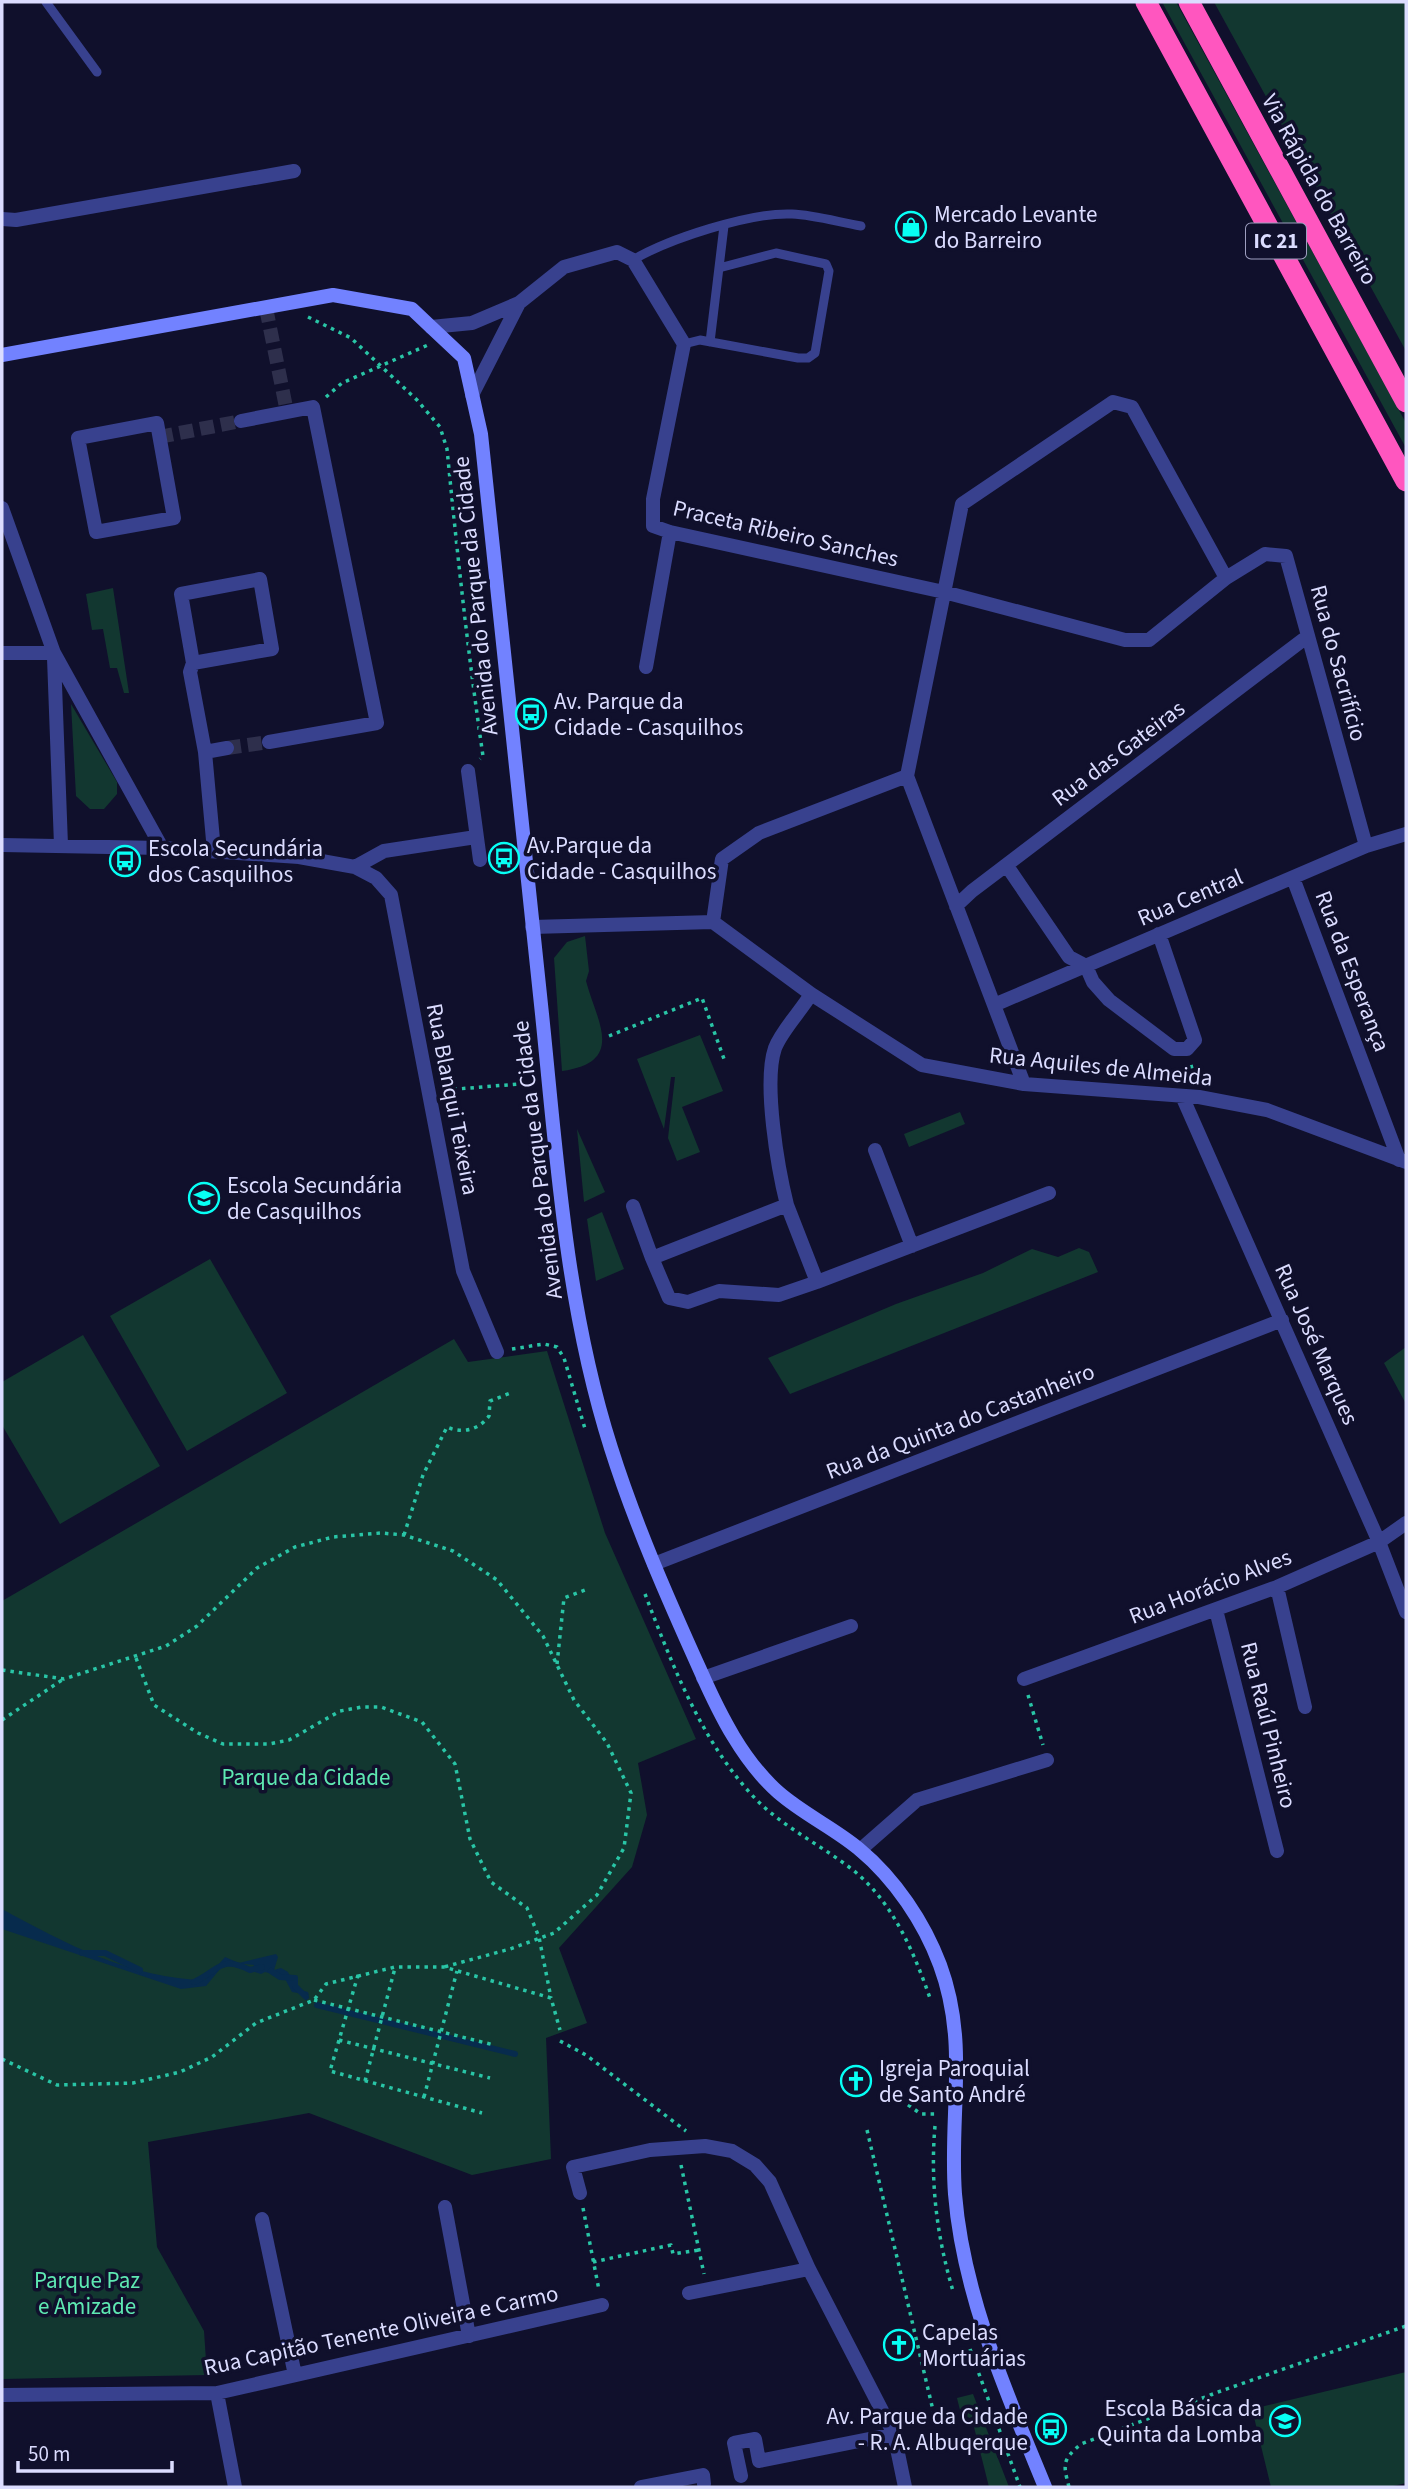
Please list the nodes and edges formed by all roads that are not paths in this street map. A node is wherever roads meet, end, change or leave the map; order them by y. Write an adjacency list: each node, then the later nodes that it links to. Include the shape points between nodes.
1 (46, 2): 4 (lane)
2 (1146, 2): 20 (highway, IC 21)
3 (1189, 2): 17 (highway, Via Rápida do Barreiro / IC 21)
4 (97, 72)
5 (294, 171): 6 (street)
6 (2, 219)
7 (724, 226): 8 (lane, via 793,214); 9 (lane, via 649,250); 10 (lane)
8 (861, 226)
9 (633, 260): 11 (street, via 617,252 564,267); 14 (street)
10 (719, 268): 13 (lane); 13 (lane, via 776,253 815,259 829,271 815,353 808,358)
11 (519, 303): 12 (street, via 472,323); 16 (street)
12 (436, 331): 15 (street, Avenida do Parque da Cidade, via 412,309 333,295); 16 (street, Avenida do Parque da Cidade, via 464,358)
13 (710, 342): 14 (lane)
14 (684, 344): 22 (street, Praceta Ribeiro Sanches, via 653,499 653,526)
15 (2, 355)
16 (472, 395): 48 (street, Avenida do Parque da Cidade, via 481,434)
17 (1406, 401)
18 (241, 421): 30 (street, via 313,407 377,723)
19 (78, 438): 19 (street, via 96,533 174,518 157,423)
20 (1406, 481)
21 (4, 517): 27 (street)
22 (670, 532): 24 (street, Praceta Ribeiro Sanches); 29 (street)
23 (1226, 578): 24 (street, Praceta Ribeiro Sanches, via 1149,640 1125,640); 24 (street, via 1132,407 1113,402 962,504); 25 (street, Rua do Sacrifício, via 1265,554 1286,556)
24 (944, 593): 34 (street)
25 (1308, 636): 39 (street, Rua do Sacrifício); 43 (street, Rua das Gateiras)
26 (2, 653): 27 (street)
27 (54, 653): 38 (street); 40 (street)
28 (194, 663): 28 (street, via 272,649 260,579 181,594); 32 (street, via 190,672)
29 (646, 667)
30 (269, 742)
31 (227, 748): 32 (street)
32 (205, 752): 41 (street)
33 (468, 771): 36 (street)
34 (906, 776): 46 (street); 47 (street, via 759,833 722,859)
35 (1406, 834): 39 (street, Rua Central)
36 (477, 837): 42 (street); 44 (street, via 384,851)
37 (2, 845): 38 (street)
38 (61, 845): 40 (street)
39 (1366, 846): 45 (street, Rua Central)
40 (162, 848): 41 (street)
41 (214, 851): 44 (street, via 299,857)
42 (480, 860)
43 (1007, 866): 46 (street, Rua das Gateiras); 50 (street, via 1069,957)
44 (355, 867): 64 (street, Rua Blanqui Teixeira, via 376,877 391,895 463,1271)
45 (1293, 877): 49 (street, Rua Central); 56 (street, Rua da Esperança)
46 (956, 906): 52 (street)
47 (713, 922): 48 (street); 51 (street, Rua Aquiles de Almeida)
48 (532, 927): 67 (street, Avenida do Parque da Cidade, via 567,1262 610,1446)
49 (1159, 934): 50 (street, Rua Central); 50 (street, via 1195,1040 1187,1049 1174,1049 1109,1000)
50 (1086, 966): 52 (street, Rua Central)
51 (811, 994): 53 (street, Rua Aquiles de Almeida, via 922,1065); 58 (street, via 775,1048 773,1112)
52 (994, 1005): 53 (street)
53 (1024, 1084): 54 (street, Rua Aquiles de Almeida)
54 (1182, 1096): 56 (street, Rua Aquiles de Almeida, via 1267,1110); 63 (street, Rua José Marques)
55 (875, 1150): 60 (street)
56 (1403, 1161)
57 (1049, 1193): 60 (street)
58 (787, 1205): 61 (street); 62 (street)
59 (633, 1206): 61 (street)
60 (912, 1246): 62 (street)
61 (652, 1258): 62 (street, via 669,1298 688,1302 719,1291 779,1295)
62 (817, 1282)
63 (1282, 1320): 66 (street, Rua José Marques); 67 (street, Rua da Quinta do Castanheiro)
64 (497, 1352)
65 (1406, 1523): 66 (street, Rua Horácio Alves)
66 (1379, 1542): 68 (street, Rua Horácio Alves); 70 (street, Rua José Marques)
67 (654, 1564): 72 (street, Avenida do Parque da Cidade)
68 (1277, 1587): 69 (street, Rua Horácio Alves); 74 (street)
69 (1216, 1609): 73 (street, Rua Horácio Alves); 77 (street, Rua Raúl Pinheiro)
70 (1406, 1612)
71 (851, 1626): 72 (street)
72 (704, 1678): 76 (street, Avenida do Parque da Cidade, via 744,1753 778,1792)
73 (1024, 1679)
74 (1305, 1707)
75 (1047, 1760): 76 (street, via 917,1800)
76 (860, 1850): 94 (street, Avenida do Parque da Cidade, via 914,1913 932,1942 944,1975 958,2040 953,2140 964,2255 1000,2371)
77 (1277, 1851)
78 (580, 2193): 81 (street, via 573,2166 650,2150 705,2146 732,2151 755,2165 770,2182)
79 (445, 2207): 84 (street)
80 (261, 2219): 85 (street)
81 (809, 2269): 82 (street); 88 (street)
82 (689, 2294)
83 (601, 2305): 84 (street, Rua Capitão Tenente Oliveira e Carmo)
84 (470, 2336): 85 (street, Rua Capitão Tenente Oliveira e Carmo)
85 (295, 2375): 86 (street, Rua Capitão Tenente Oliveira e Carmo)
86 (217, 2393): 87 (street, Rua Capitão Tenente Oliveira e Carmo); 91 (street)
87 (2, 2395)
88 (894, 2434): 89 (street, via 759,2461 755,2439 734,2443); 93 (street)
89 (741, 2476)
90 (703, 2479): 92 (street)
91 (235, 2487)
92 (641, 2487)
93 (905, 2487)
94 (1045, 2487)

